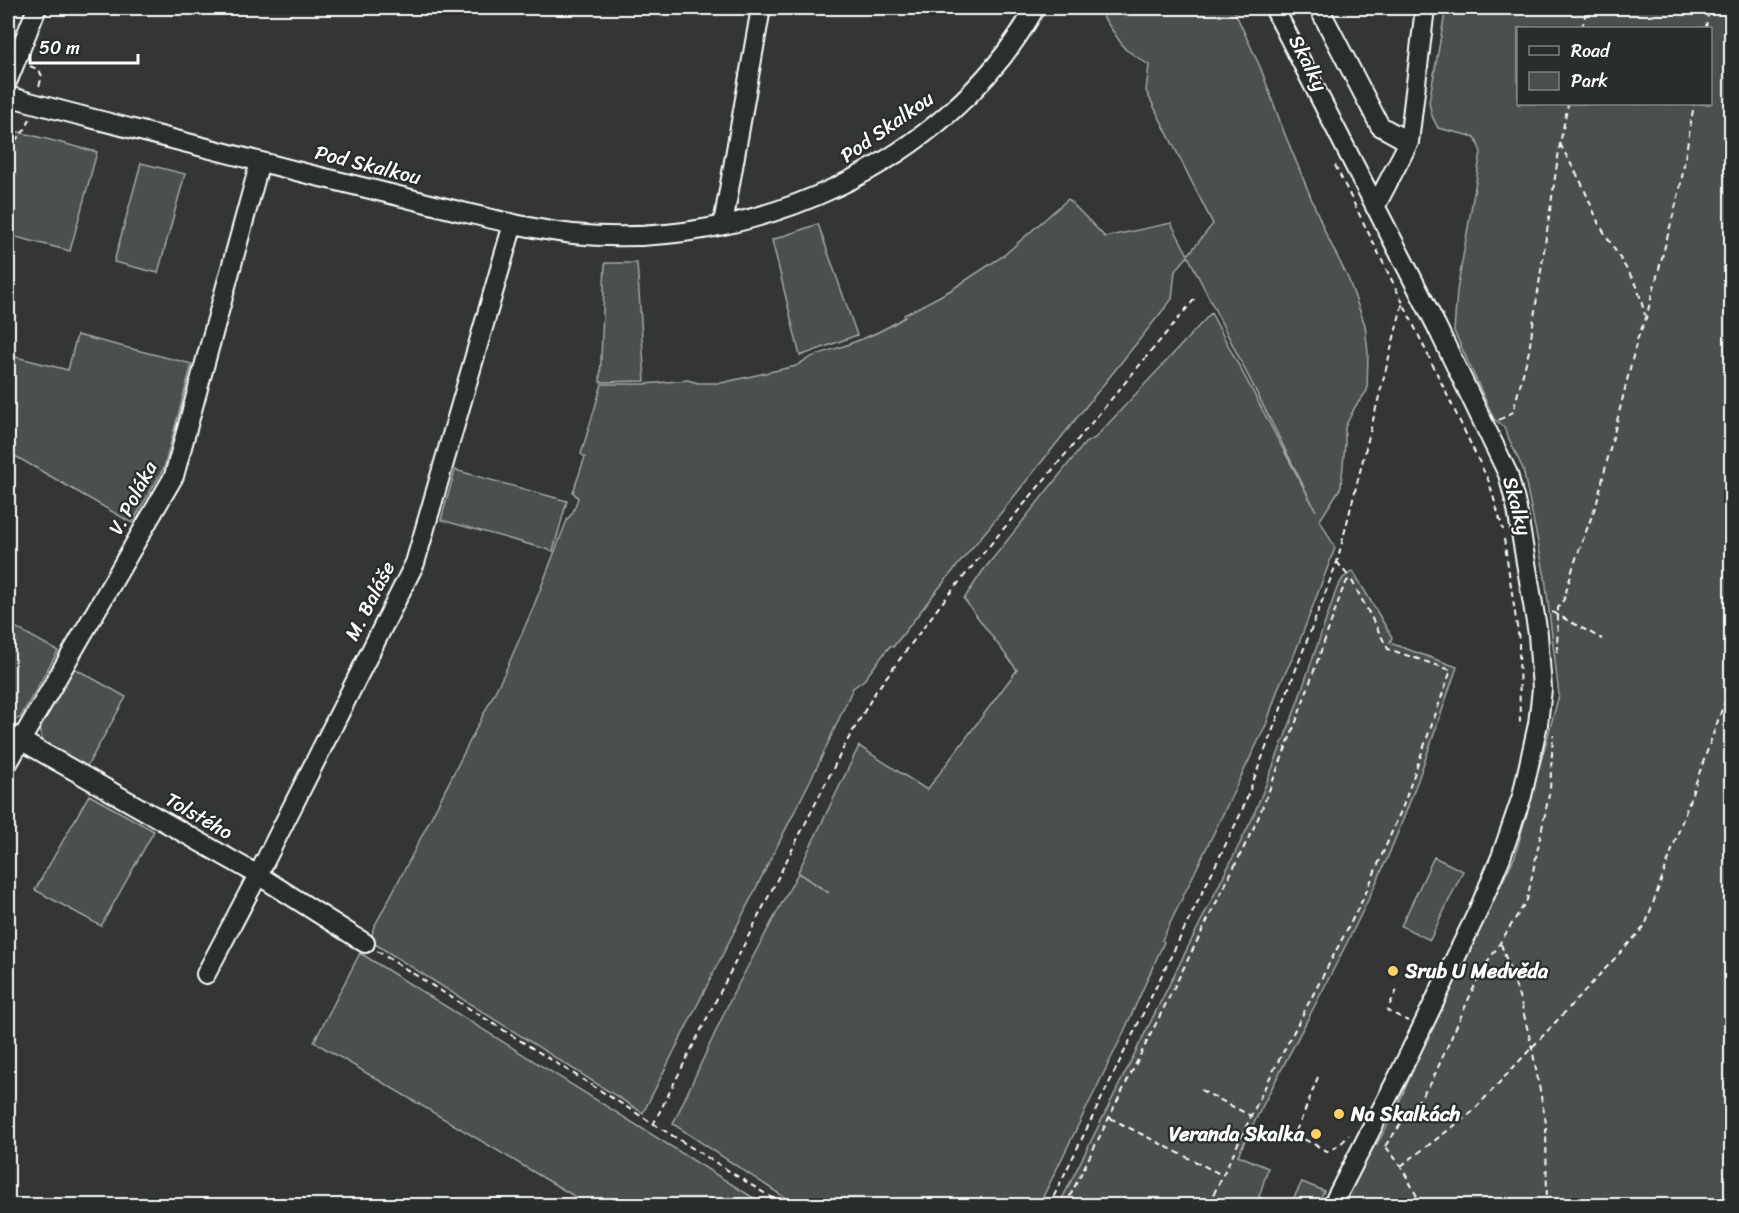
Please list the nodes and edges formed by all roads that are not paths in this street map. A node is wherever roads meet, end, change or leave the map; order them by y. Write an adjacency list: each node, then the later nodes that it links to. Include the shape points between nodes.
1 (37, 8): 7 (street)
2 (761, 8): 13 (street)
3 (1035, 8): 13 (street, Pod Skalkou, via 982,80 946,116 903,149 824,193 776,211)
4 (1274, 8): 11 (street, Skalky)
5 (1319, 8): 9 (street, Skalky, via 1380,126)
6 (1425, 8): 9 (street)
7 (8, 80)
8 (8, 96): 10 (street, Pod Skalkou)
9 (1408, 142): 11 (street)
10 (260, 162): 12 (street, Pod Skalkou); 14 (street, V. Poláka, via 174,476)
11 (1375, 207): 19 (street, Skalky, via 1508,474 1538,634 1542,689 1522,796 1501,857)
12 (513, 224): 13 (street, Pod Skalkou, via 574,234 620,236); 16 (street, M. Baláše, via 415,563)
13 (723, 224)
14 (14, 737): 15 (street, V. Poláka); 16 (street, Tolstého)
15 (8, 763)
16 (258, 875): 17 (street, Tolstého); 18 (street, M. Baláše)
17 (365, 943)
18 (206, 974)
19 (1332, 1206)

